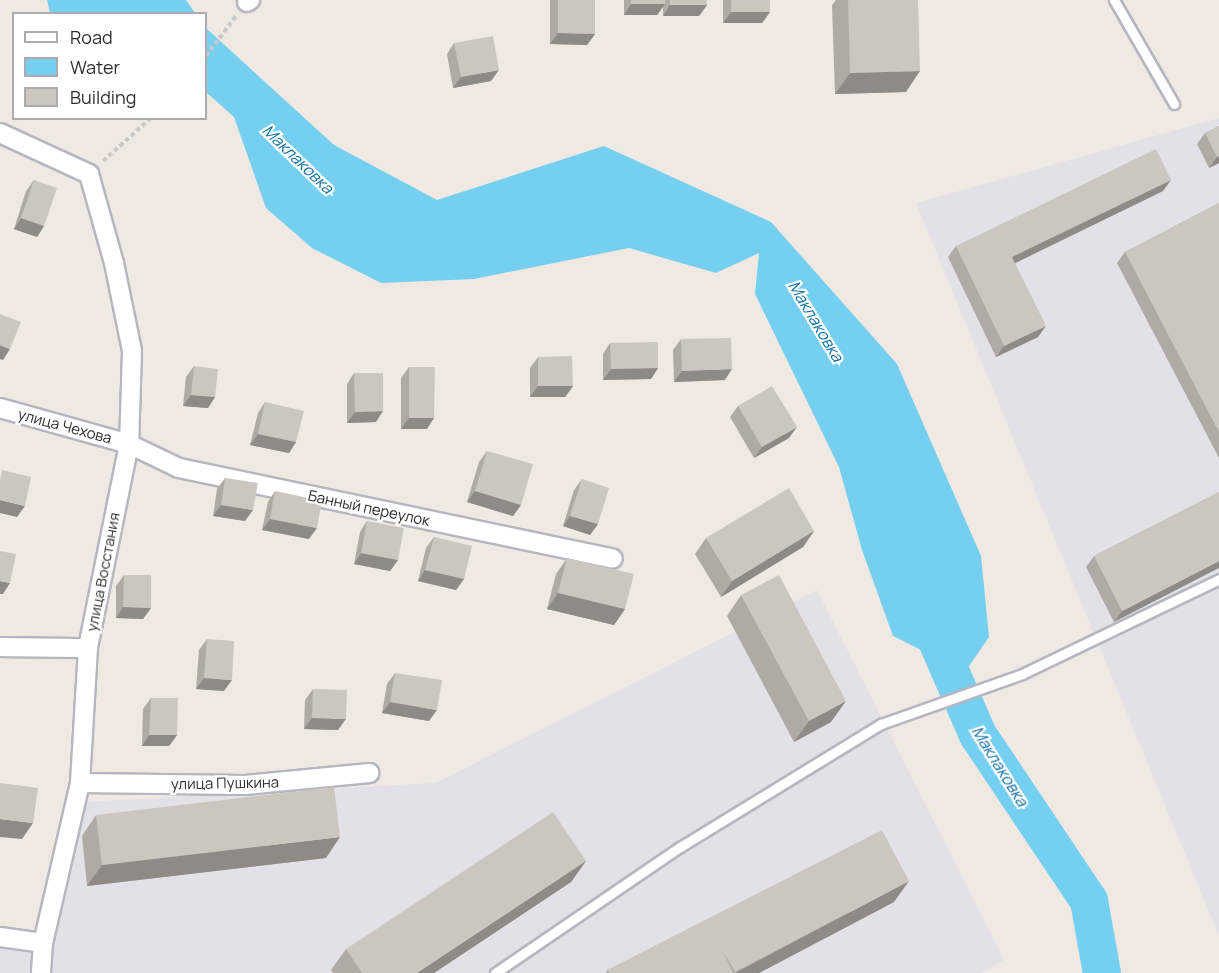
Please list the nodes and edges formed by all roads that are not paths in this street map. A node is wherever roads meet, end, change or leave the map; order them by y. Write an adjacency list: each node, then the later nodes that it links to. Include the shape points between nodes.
1 (1114, 0): 2 (lane)
2 (1174, 104)
3 (0, 133): 5 (street, улица Восстания, via 89,174 114,263 132,351)
4 (0, 408): 5 (street, улица Чехова)
5 (129, 444): 6 (street, Банный переулок, via 179,468); 9 (street, улица Восстания)
6 (613, 559)
7 (1219, 579): 15 (lane, via 1022,674 881,723 680,847)
8 (0, 647): 9 (street)
9 (88, 648): 11 (street, улица Восстания)
10 (369, 773): 11 (street, улица Пушкина, via 245,785)
11 (80, 783): 13 (street, улица Восстания)
12 (0, 938): 13 (street)
13 (43, 942): 14 (street, улица Восстания)
14 (41, 973)
15 (495, 973)

